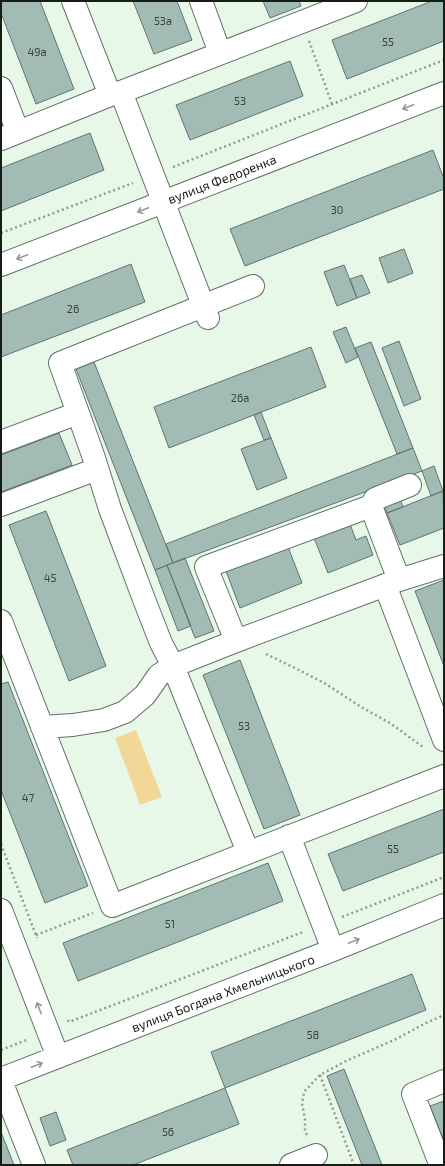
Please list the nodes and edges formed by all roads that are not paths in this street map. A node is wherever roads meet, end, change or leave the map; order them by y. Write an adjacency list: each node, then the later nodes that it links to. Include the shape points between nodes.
1 (73, 1): 7 (street)
2 (201, 1): 5 (street)
3 (353, 2): 4 (street)
4 (308, 13): 5 (street)
5 (220, 53): 7 (street)
6 (1, 88): 9 (street)
7 (116, 93): 9 (street); 10 (street)
8 (443, 96): 10 (street, вулиця Федоренка, one-way to 10)
9 (10, 135)
10 (164, 202): 11 (street, вулиця Федоренка, one-way to 11); 13 (street)
11 (1, 265)
12 (254, 286): 13 (street)
13 (206, 312): 14 (street, via 60,363)
14 (78, 413): 15 (street); 16 (street)
15 (1, 442)
16 (97, 469): 18 (street); 24 (street, via 145,602)
17 (410, 485): 19 (street, via 375,499)
18 (1, 505)
19 (370, 506): 21 (street); 23 (street, via 206,567)
20 (444, 566): 21 (street)
21 (392, 583): 23 (street); 26 (street)
22 (1, 620): 25 (street)
23 (236, 641): 24 (street)
24 (173, 666): 25 (street, via 159,675 145,695 125,712 104,720); 29 (street)
25 (42, 727): 29 (street, via 112,906)
26 (436, 745)
27 (444, 776): 28 (street)
28 (289, 836): 29 (street); 32 (street)
29 (248, 852)
30 (444, 905): 32 (street, вулиця Богдана Хмельницького, one-way to 30)
31 (1, 910): 33 (street, one-way to 31)
32 (333, 950): 33 (street, вулиця Богдана Хмельницького)
33 (58, 1057): 34 (street, вулиця Богдана Хмельницького, one-way to 33)
34 (1, 1080): 38 (street)
35 (444, 1081): 37 (street, via 413,1094 439,1161)
36 (316, 1155): 39 (street)
37 (444, 1158)
38 (34, 1165)
39 (291, 1165)

